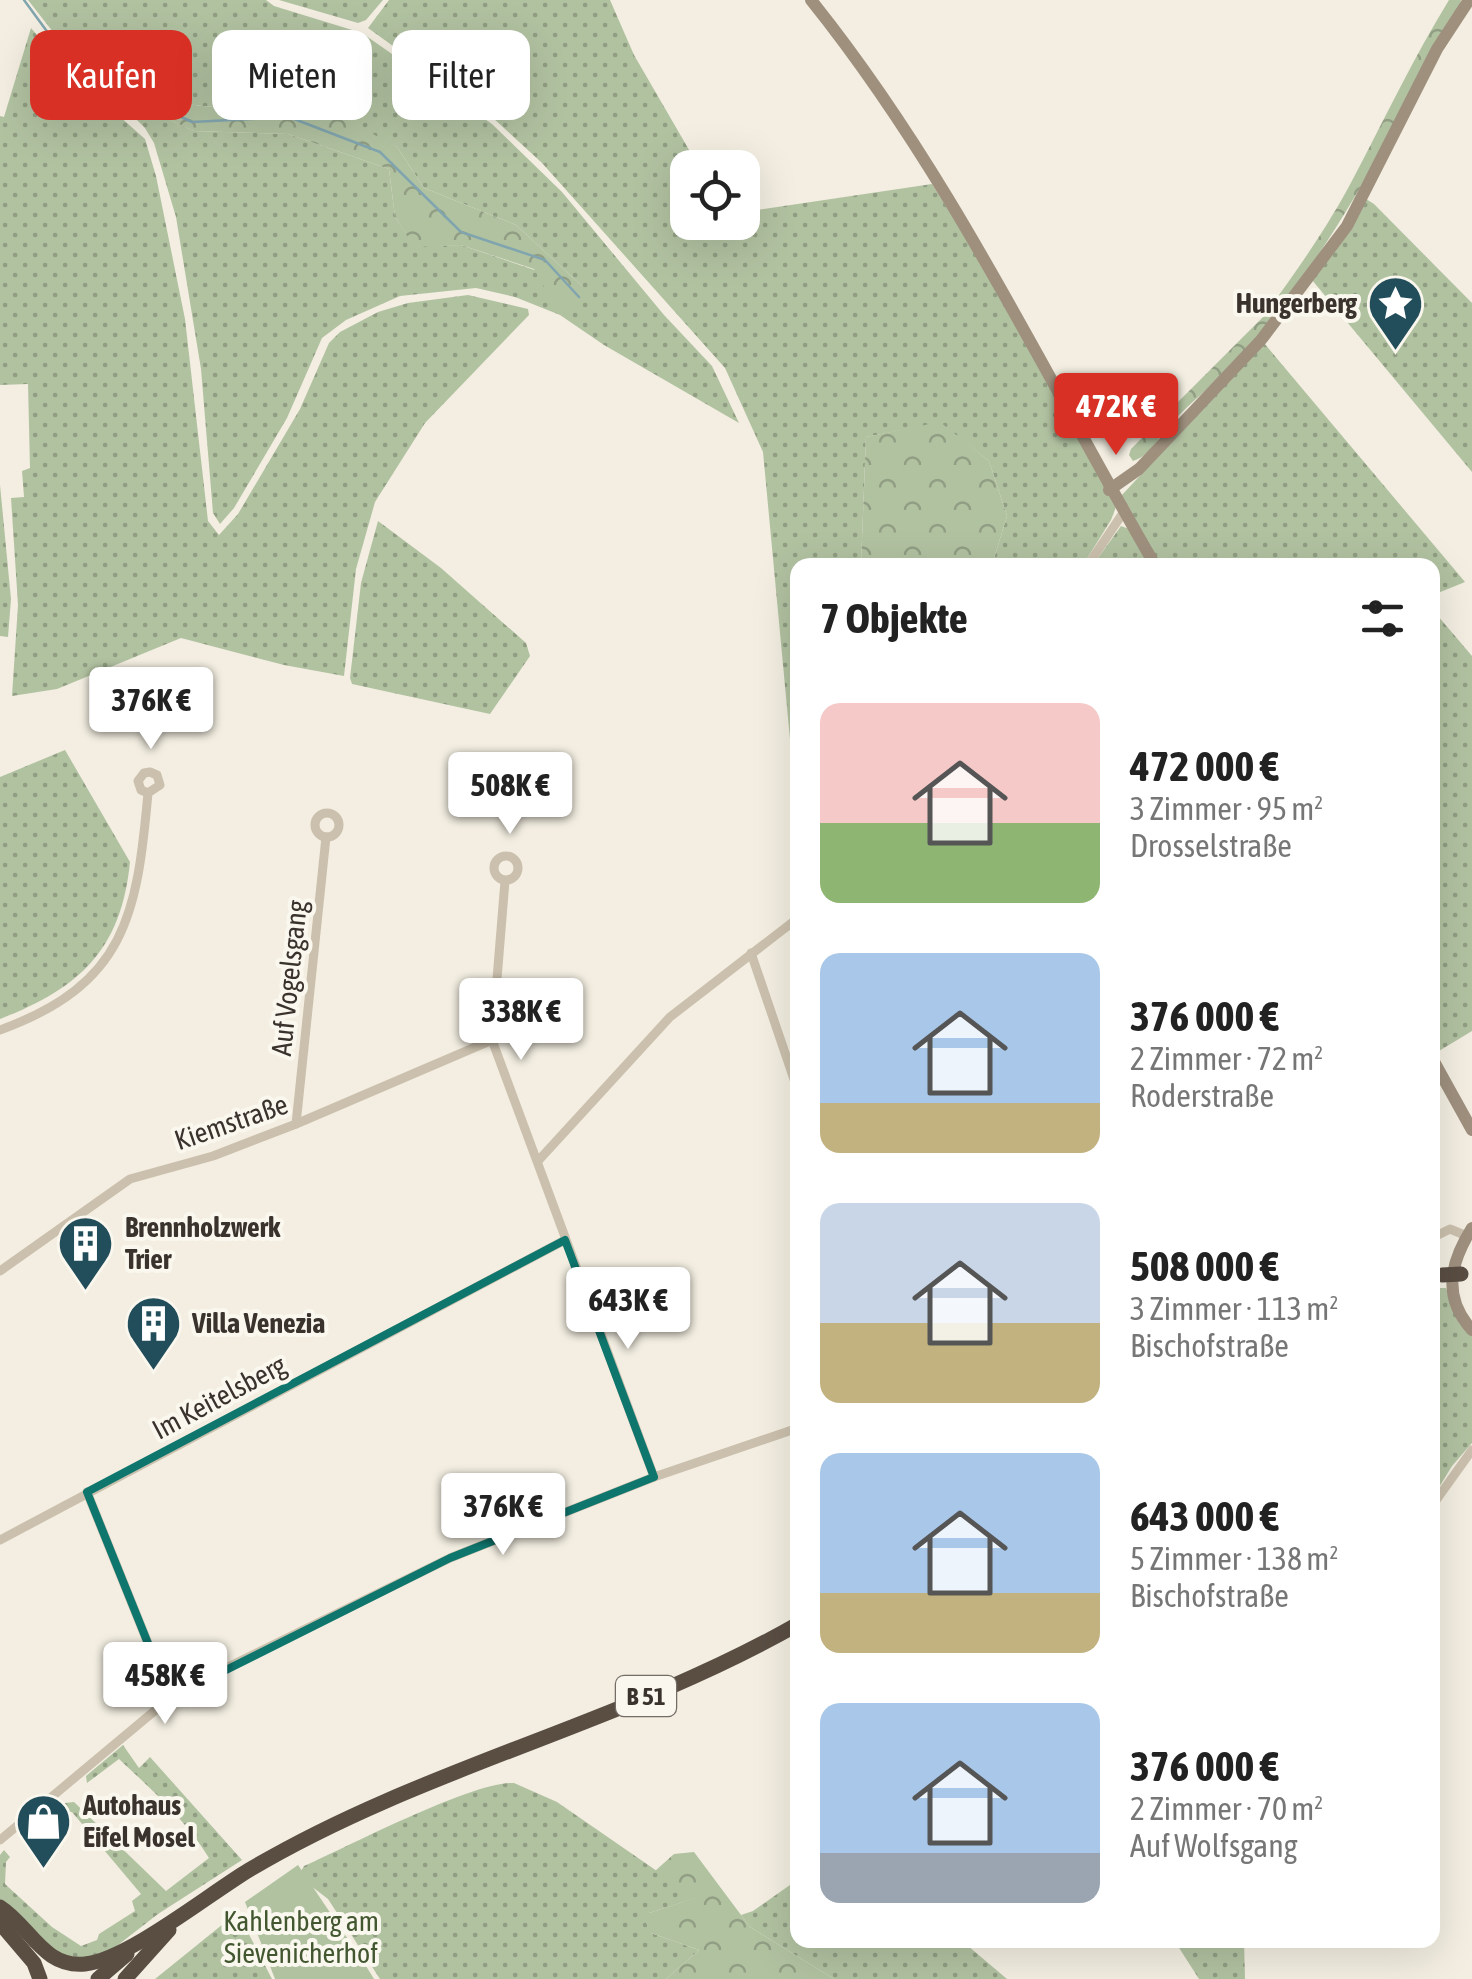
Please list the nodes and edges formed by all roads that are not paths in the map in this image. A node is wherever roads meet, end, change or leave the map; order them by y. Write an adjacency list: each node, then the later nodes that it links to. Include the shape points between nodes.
1 (1469, 0): 3 (main road, via 1347,226 1261,340 1139,468)
2 (819, 4): 3 (main road, via 967,227)
3 (1109, 490): 4 (main road)
4 (1123, 512): 5 (street); 6 (main road)
5 (1093, 558)
6 (1150, 558)
7 (148, 793): 12 (street, via 132,903 111,952 64,1000)
8 (326, 837): 16 (street, Auf Vogelsgang)
9 (505, 881): 13 (street)
10 (790, 924): 11 (street)
11 (750, 952): 14 (street); 18 (street, via 670,1017)
12 (0, 1030)
13 (492, 1040): 16 (street, Kiemstraße); 18 (street)
14 (790, 1068)
15 (1440, 1072): 17 (main road)
16 (296, 1124): 22 (street, Kiemstraße, via 130,1179)
17 (1472, 1130)
18 (538, 1161): 21 (street)
19 (1471, 1231): 20 (street); 25 (main road, via 1452,1271 1457,1308)
20 (1440, 1234)
21 (565, 1240): 28 (street); 29 (street, Im Keitelsberg)
22 (0, 1271)
23 (1467, 1274): 24 (highway, bridge)
24 (1440, 1275)
25 (1472, 1330)
26 (790, 1431): 28 (street)
27 (1472, 1450): 30 (street)
28 (654, 1477): 33 (street, via 450,1558)
29 (87, 1492): 31 (street, Im Keitelsberg); 33 (street)
30 (1440, 1495)
31 (0, 1540)
32 (790, 1628): 36 (highway, B 51, via 682,1682 389,1800 294,1845)
33 (170, 1698): 34 (street)
34 (0, 1840)
35 (0, 1907): 38 (highway, via 44,1951 67,1964 100,1962)
36 (190, 1908): 38 (highway, B 51); 41 (highway)
37 (0, 1923): 39 (highway)
38 (149, 1935): 40 (highway, B 51)
39 (40, 1979)
40 (98, 1979)
41 (125, 1979)

